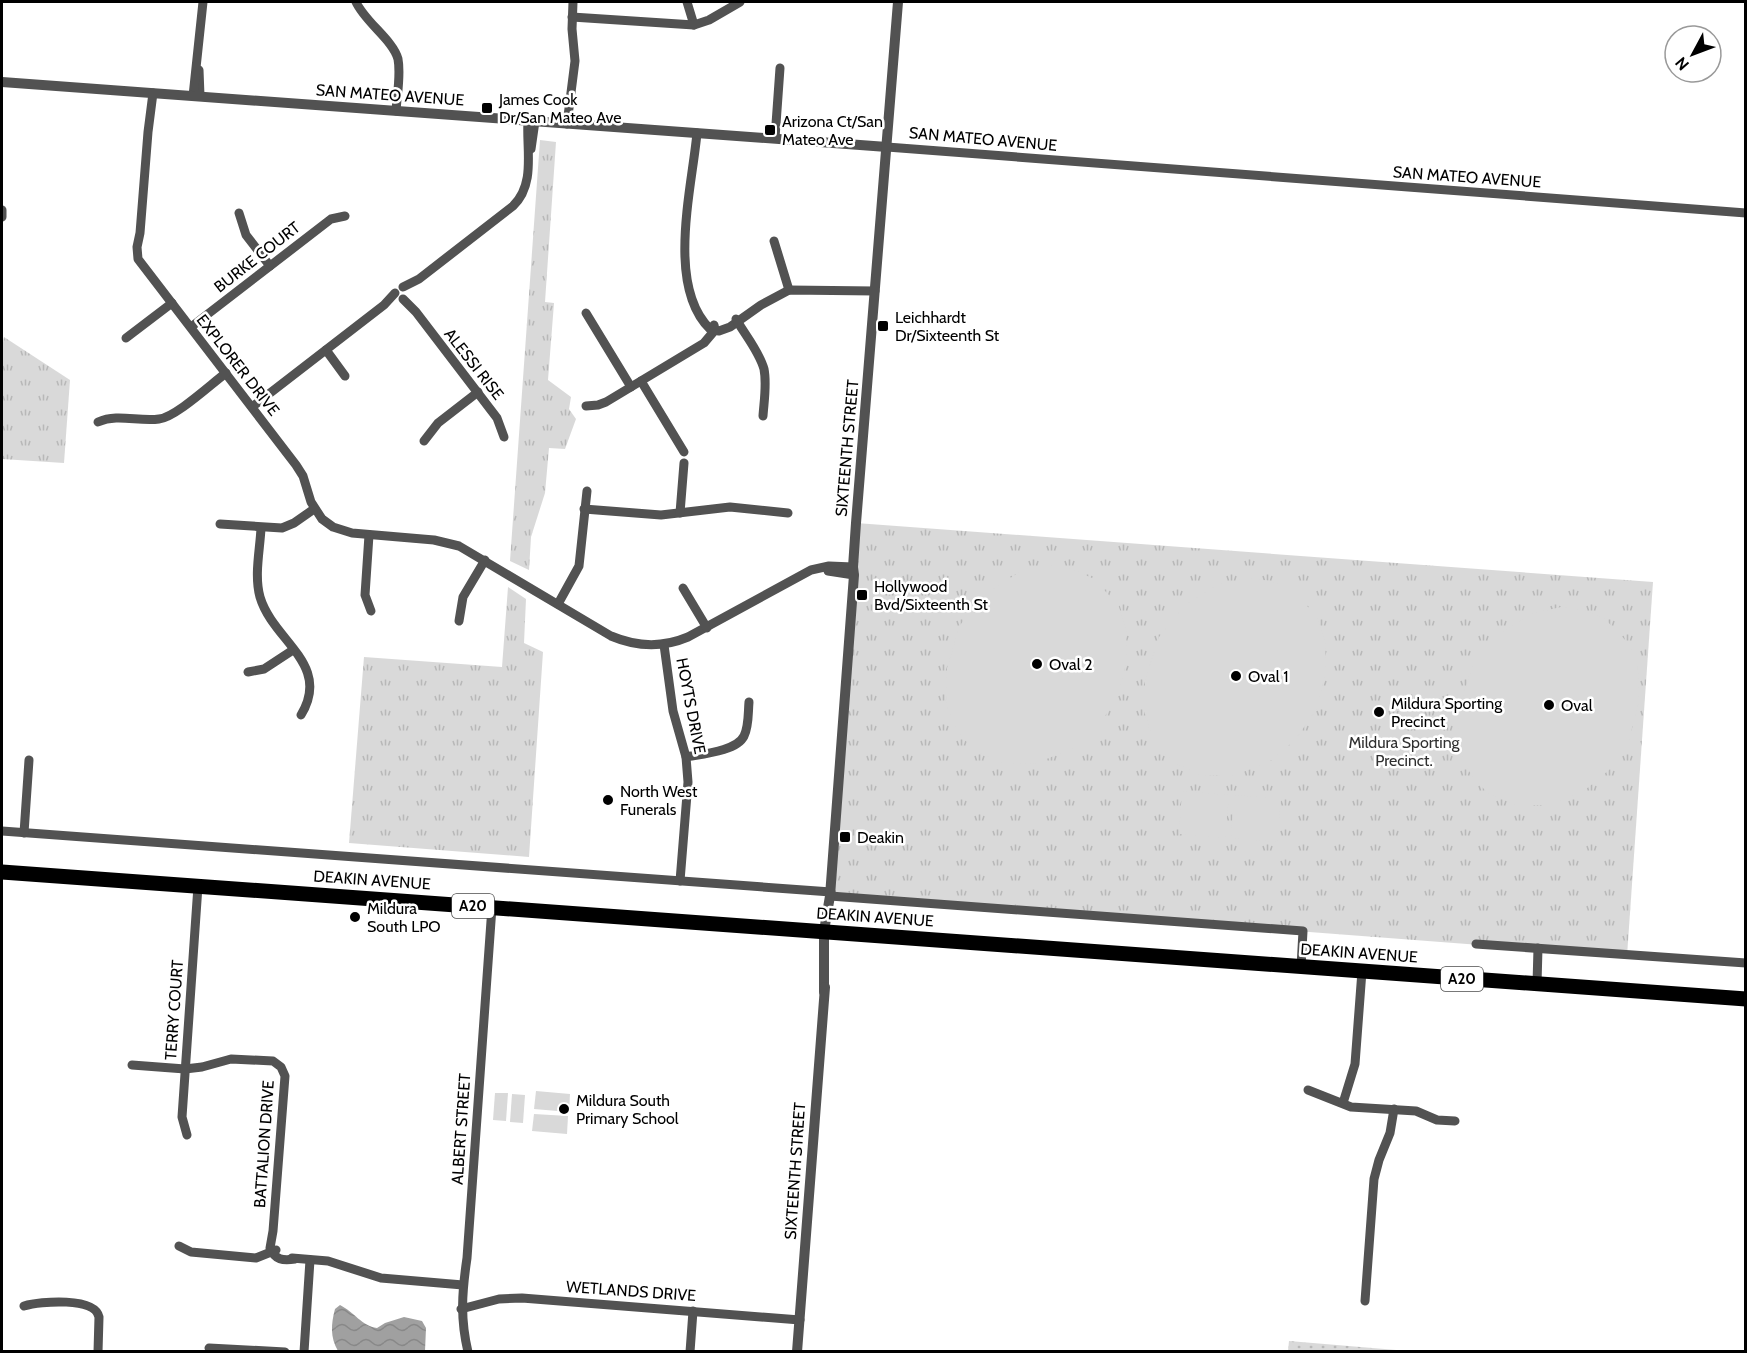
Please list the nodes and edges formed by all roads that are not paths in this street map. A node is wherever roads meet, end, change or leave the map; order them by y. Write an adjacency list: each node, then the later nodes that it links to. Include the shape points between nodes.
1 (203, 2): 12 (street)
2 (356, 2): 13 (street, via 396,53)
3 (573, 2): 7 (street)
4 (687, 2): 8 (street)
5 (740, 2): 8 (street)
6 (898, 2): 18 (street, SIXTEENTH STREET)
7 (572, 17): 8 (street); 15 (street, via 575,54)
8 (694, 25)
9 (780, 68): 17 (street)
10 (2, 82): 11 (street, SAN MATEO AVENUE)
11 (150, 93): 12 (street, SAN MATEO AVENUE); 29 (street, EXPLORER DRIVE, via 140,233 143,258)
12 (196, 96): 13 (street, SAN MATEO AVENUE)
13 (396, 111): 14 (street, SAN MATEO AVENUE)
14 (531, 121): 15 (street, SAN MATEO AVENUE); 27 (street, via 527,185 519,201)
15 (570, 124): 16 (street, SAN MATEO AVENUE)
16 (694, 132): 17 (street, SAN MATEO AVENUE); 33 (street, via 684,265 693,300 703,321)
17 (775, 138): 18 (street, SAN MATEO AVENUE)
18 (887, 147): 21 (street, SAN MATEO AVENUE); 28 (street, SIXTEENTH STREET)
19 (2, 210): 23 (street)
20 (239, 213): 25 (street, via 246,235)
21 (1746, 213)
22 (345, 216): 25 (street, BURKE COURT, via 331,219)
23 (2, 217)
24 (774, 241): 26 (street)
25 (270, 266): 32 (street, BURKE COURT)
26 (789, 290): 28 (street); 31 (street)
27 (402, 294): 35 (street); 40 (street, ALESSI RISE)
28 (875, 294): 58 (street, SIXTEENTH STREET)
29 (172, 303): 32 (street, EXPLORER DRIVE); 34 (street)
30 (586, 313): 39 (street)
31 (736, 320): 33 (street); 43 (street, via 764,369)
32 (191, 327): 36 (street, EXPLORER DRIVE)
33 (713, 328): 38 (street, via 707,340)
34 (126, 338)
35 (326, 350): 37 (street); 42 (street)
36 (226, 373): 42 (street, EXPLORER DRIVE); 44 (street, via 167,417 118,417)
37 (345, 376)
38 (640, 381): 39 (street); 47 (street)
39 (631, 387): 41 (street, via 606,402)
40 (478, 392): 45 (street, ALESSI RISE, via 497,418); 46 (street, via 438,423)
41 (586, 406)
42 (252, 407): 50 (street, EXPLORER DRIVE, via 296,465)
43 (763, 416)
44 (98, 422)
45 (504, 437)
46 (424, 441)
47 (684, 452)
48 (684, 463): 52 (street)
49 (587, 491): 51 (street)
50 (314, 509): 55 (street, via 288,526); 56 (street, via 339,530)
51 (584, 509): 52 (street, via 654,515); 60 (street, via 579,566)
52 (680, 513): 53 (street, via 730,507)
53 (788, 513)
54 (220, 524): 55 (street)
55 (261, 528): 65 (street, via 257,578 260,596 265,610)
56 (369, 535): 57 (street, via 447,542); 61 (street, via 365,595)
57 (485, 560): 60 (street); 62 (street, via 463,597)
58 (854, 571): 63 (street, via 816,569); 76 (street, SIXTEENTH STREET)
59 (683, 588): 63 (street)
60 (558, 604): 64 (street, via 621,640)
61 (370, 611)
62 (459, 621)
63 (707, 628): 64 (street)
64 (664, 645): 69 (street, HOYTS DRIVE, via 673,711)
65 (293, 650): 66 (street, via 264,669); 68 (street, via 311,682)
66 (248, 672)
67 (749, 702): 69 (street, via 747,730 740,742)
68 (301, 715)
69 (686, 757): 74 (street, HOYTS DRIVE, via 688,782)
70 (29, 760): 72 (street)
71 (2, 831): 72 (street, DEAKIN AVENUE)
72 (24, 833): 74 (street, DEAKIN AVENUE)
73 (2, 872): 75 (highway, DEAKIN AVENUE / A20)
74 (680, 881): 76 (street, DEAKIN AVENUE)
75 (198, 885): 77 (highway, DEAKIN AVENUE / A20); 87 (street, TERRY COURT)
76 (830, 894): 78 (street, SIXTEENTH STREET); 82 (street, DEAKIN AVENUE, via 1303,932)
77 (492, 907): 78 (highway, DEAKIN AVENUE / A20); 96 (street, ALBERT STREET)
78 (829, 932): 82 (highway, DEAKIN AVENUE / A20); 101 (street, SIXTEENTH STREET)
79 (1476, 944): 80 (street)
80 (1538, 948): 81 (street); 84 (street)
81 (1746, 963)
82 (1301, 967): 83 (highway, DEAKIN AVENUE / A20)
83 (1362, 971): 84 (highway, DEAKIN AVENUE / A20); 89 (street, via 1355,1064)
84 (1537, 984): 85 (highway, DEAKIN AVENUE / A20)
85 (1746, 999)
86 (132, 1065): 87 (street, BATTALION DRIVE)
87 (185, 1069): 92 (street, TERRY COURT, via 182,1117); 94 (street, BATTALION DRIVE, via 237,1059 273,1061 281,1067 285,1076)
88 (1308, 1090): 89 (street)
89 (1343, 1103): 90 (street, via 1351,1107)
90 (1394, 1109): 91 (street); 97 (street, via 1374,1179)
91 (1455, 1121)
92 (187, 1136)
93 (179, 1246): 94 (street, via 191,1252 256,1258)
94 (274, 1251): 95 (street)
95 (310, 1260): 96 (street, via 328,1261 381,1278); 105 (street)
96 (463, 1285): 99 (street, ALBERT STREET)
97 (1365, 1300)
98 (24, 1306): 103 (street, via 47,1302 96,1309 100,1323)
99 (461, 1309): 100 (street, WETLANDS DRIVE, via 509,1298); 106 (street, ALBERT STREET)
100 (693, 1311): 101 (street, WETLANDS DRIVE); 107 (street)
101 (800, 1320): 108 (street, SIXTEENTH STREET)
102 (210, 1348): 104 (street)
103 (98, 1352)
104 (285, 1352)
105 (304, 1352)
106 (468, 1352)
107 (690, 1352)
108 (797, 1352)

